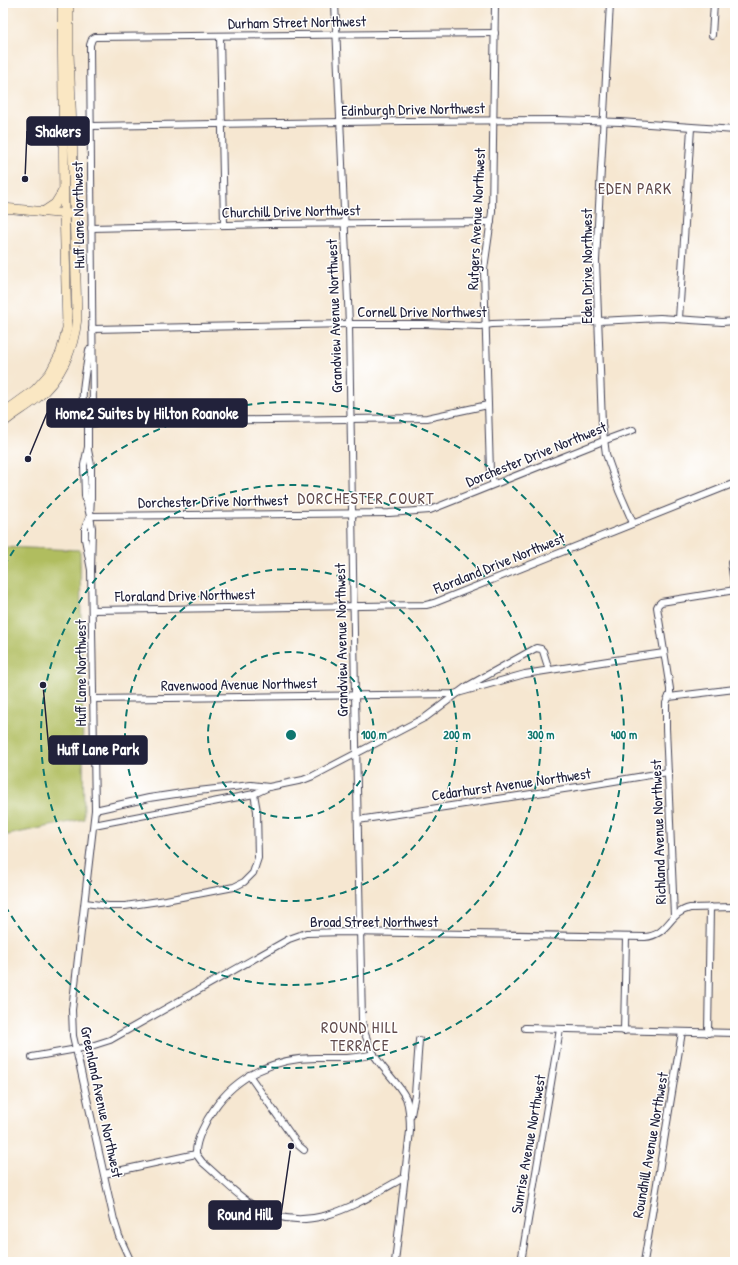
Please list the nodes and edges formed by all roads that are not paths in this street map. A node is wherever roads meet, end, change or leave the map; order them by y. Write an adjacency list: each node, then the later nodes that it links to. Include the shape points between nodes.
1 (62, 3): 19 (main road)
2 (69, 3): 22 (main road, via 72,130)
3 (335, 3): 8 (street, Grandview Avenue Northwest)
4 (495, 3): 7 (street, Rutgers Avenue Northwest)
5 (610, 3): 13 (street, Eden Drive Northwest)
6 (714, 3): 9 (street)
7 (495, 33): 8 (street, Durham Street Northwest); 12 (street, Rutgers Avenue Northwest)
8 (336, 34): 10 (street, Durham Street Northwest); 14 (street, Grandview Avenue Northwest)
9 (712, 35)
10 (220, 36): 11 (street, Durham Street Northwest); 15 (street)
11 (100, 37): 16 (street, Huff Lane Northwest, via 92,39 90,46)
12 (493, 120): 13 (street, Edinburgh Drive Northwest); 14 (street, Edinburgh Drive Northwest); 23 (street, Rutgers Avenue Northwest)
13 (604, 122): 17 (street, Edinburgh Drive Northwest); 28 (street, Eden Drive Northwest, via 596,261)
14 (341, 123): 15 (street, Edinburgh Drive Northwest); 24 (street, Grandview Avenue Northwest)
15 (222, 124): 16 (street, Edinburgh Drive Northwest); 25 (street)
16 (91, 126): 26 (street, Huff Lane Northwest)
17 (691, 128): 18 (street, Edinburgh Drive Northwest); 27 (street)
18 (735, 130)
19 (64, 190): 21 (main road, via 55,204); 22 (main road)
20 (3, 208): 21 (main road)
21 (43, 212): 22 (main road)
22 (69, 214): 33 (main road, via 68,314 65,339 50,373); 38 (main road, via 77,318 74,340 59,373 44,392)
23 (491, 222): 24 (street, Churchill Drive Northwest); 31 (street, Rutgers Avenue Northwest, via 484,269)
24 (344, 224): 25 (street, Churchill Drive Northwest); 30 (street, Grandview Avenue Northwest)
25 (224, 225): 26 (street, Churchill Drive Northwest)
26 (91, 228): 32 (street, Huff Lane Northwest)
27 (679, 319): 28 (street, Cornell Drive Northwest); 29 (street, Cornell Drive Northwest)
28 (598, 321): 31 (street, Cornell Drive Northwest); 41 (street, Eden Drive Northwest)
29 (735, 321)
30 (349, 324): 31 (street, Cornell Drive Northwest); 32 (street, Cornell Drive Northwest); 37 (street, Grandview Avenue Northwest)
31 (485, 325): 35 (street, Rutgers Avenue Northwest)
32 (92, 329): 39 (street, Huff Lane Northwest, via 93,413); 39 (street, Huff Lane Northwest, via 83,394)
33 (24, 399): 34 (main road); 36 (main road)
34 (3, 404)
35 (488, 405): 37 (street, via 427,418); 43 (street, Rutgers Avenue Northwest, via 490,472)
36 (3, 413)
37 (351, 419): 39 (street); 44 (street, Grandview Avenue Northwest)
38 (3, 423)
39 (88, 424): 45 (street, Huff Lane Northwest, via 88,446 92,465)
40 (633, 430): 41 (street, Dorchester Drive Northwest)
41 (603, 441): 43 (street, Dorchester Drive Northwest); 46 (street, Eden Drive Northwest, via 619,492)
42 (735, 483): 46 (street, Floraland Drive Northwest)
43 (494, 484): 44 (street, Dorchester Drive Northwest, via 427,511)
44 (352, 513): 45 (street, Dorchester Drive Northwest); 49 (street, Grandview Avenue Northwest)
45 (90, 516): 50 (street, Huff Lane Northwest)
46 (633, 523): 49 (street, Floraland Drive Northwest, via 434,603)
47 (731, 563): 48 (street)
48 (735, 590): 51 (street, Richland Avenue Northwest, via 658,604)
49 (354, 606): 50 (street, Floraland Drive Northwest); 55 (street, Grandview Avenue Northwest)
50 (92, 610): 57 (street, Huff Lane Northwest)
51 (664, 653): 52 (street); 56 (street, Richland Avenue Northwest)
52 (549, 670): 54 (street); 54 (street, via 543,651 536,648)
53 (735, 689): 56 (street)
54 (458, 693): 55 (street, Ravenwood Avenue Northwest); 58 (street, via 426,717)
55 (355, 695): 57 (street, Ravenwood Avenue Northwest); 58 (street, Grandview Avenue Northwest)
56 (669, 697): 59 (street, Richland Avenue Northwest, via 666,702)
57 (93, 699): 62 (street, Huff Lane Northwest)
58 (356, 754): 60 (street, via 303,780); 63 (street, Grandview Avenue Northwest)
59 (668, 772): 63 (street, Cedarhurst Avenue Northwest); 68 (street, Richland Avenue Northwest)
60 (269, 787): 61 (street); 62 (street, via 251,785 189,792)
61 (254, 794): 64 (street); 65 (street, via 258,858 253,873 244,882 234,887 125,906)
62 (94, 810): 64 (street, Huff Lane Northwest)
63 (358, 820): 69 (street, Grandview Avenue Northwest)
64 (94, 825): 65 (street, Greenland Avenue Northwest)
65 (85, 903): 78 (street, Greenland Avenue Northwest, via 72,1010)
66 (710, 907): 67 (street, Broad Street Northwest); 68 (street, Broad Street Northwest, via 684,909); 75 (street)
67 (735, 907)
68 (674, 916): 70 (street, Broad Street Northwest, via 666,928 657,935)
69 (360, 932): 70 (street, Broad Street Northwest); 78 (street, Broad Street Northwest, via 315,932 293,937 110,1040); 79 (street, Grandview Avenue Northwest, via 362,1021 367,1041)
70 (626, 937): 73 (street)
71 (525, 1028): 72 (street)
72 (560, 1029): 73 (street); 89 (street, Sunrise Avenue Northwest)
73 (624, 1031): 74 (street)
74 (682, 1032): 75 (street); 90 (street, Roundhill Avenue Northwest)
75 (708, 1033): 76 (street)
76 (735, 1033)
77 (419, 1040): 82 (street, via 415,1094)
78 (76, 1049): 80 (street, Broad Street Northwest); 85 (street, Greenland Avenue Northwest)
79 (374, 1054): 81 (street, via 357,1058 284,1061); 82 (street, Grandview Avenue Northwest, via 402,1090)
80 (32, 1057)
81 (249, 1075): 83 (street); 84 (street, via 234,1086 212,1111 204,1125)
82 (410, 1118): 86 (street, Grandview Avenue Northwest)
83 (304, 1150)
84 (196, 1154): 85 (street); 86 (street, via 202,1162 254,1205 271,1214 292,1219 332,1215)
85 (104, 1174): 87 (street, Greenland Avenue Northwest, via 118,1231)
86 (405, 1178): 88 (street, Grandview Avenue Northwest)
87 (131, 1262)
88 (395, 1262)
89 (521, 1262)
90 (644, 1262)

